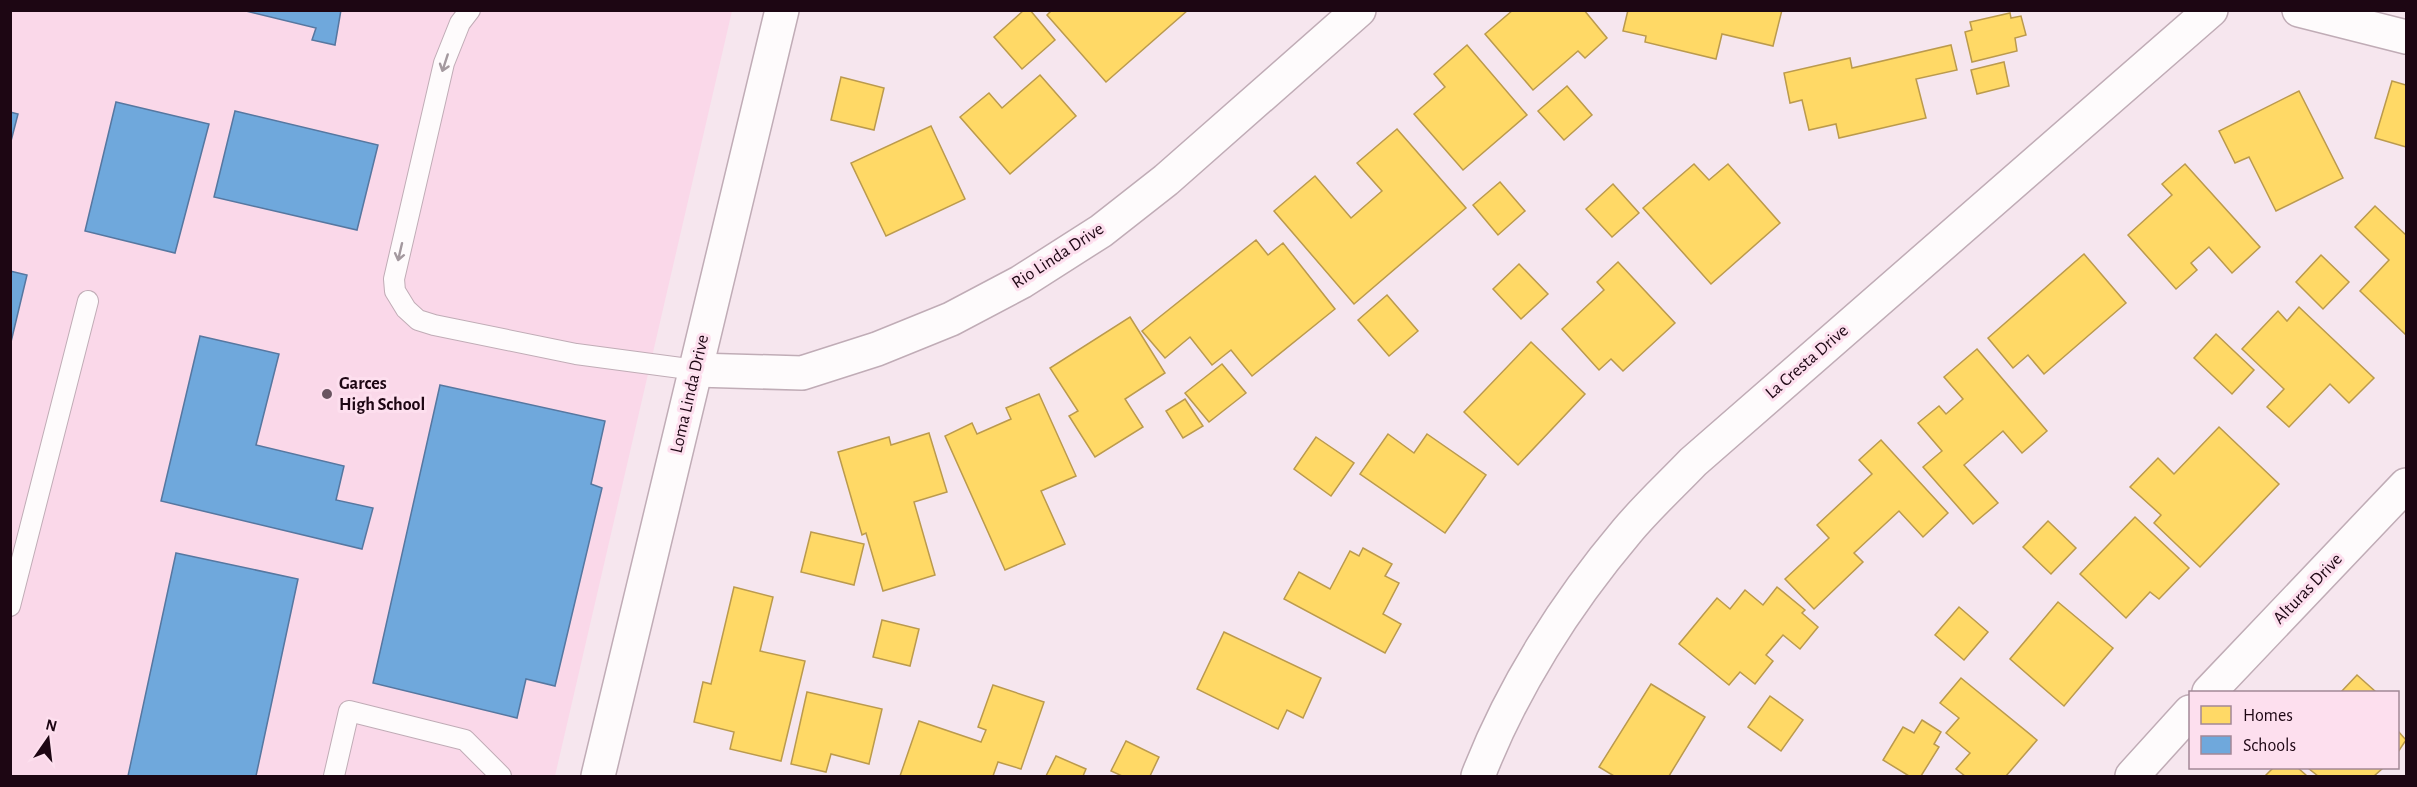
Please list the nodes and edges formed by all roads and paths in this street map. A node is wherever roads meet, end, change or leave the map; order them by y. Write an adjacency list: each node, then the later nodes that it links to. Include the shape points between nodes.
1 (470, 10): 8 (lane, one-way to 8, via 460,23 444,63 394,291 418,320 447,328 576,354)
2 (782, 10): 8 (street, Loma Linda Drive)
3 (1359, 10): 8 (street, Rio Linda Drive, via 1166,180 1101,231 1021,282 930,327 802,373)
4 (2211, 10): 16 (street, La Cresta Drive, via 1693,462 1627,531 1579,593 1528,673)
5 (2300, 10): 6 (street)
6 (2406, 37)
7 (88, 301): 10 (lane)
8 (696, 370): 15 (street, Loma Linda Drive)
9 (2406, 485): 11 (street, Alturas Drive)
10 (10, 606)
11 (2211, 691)
12 (2189, 713): 17 (street)
13 (334, 777): 14 (lane, via 349,711 465,740)
14 (501, 777)
15 (598, 777)
16 (1478, 777)
17 (2132, 777)

